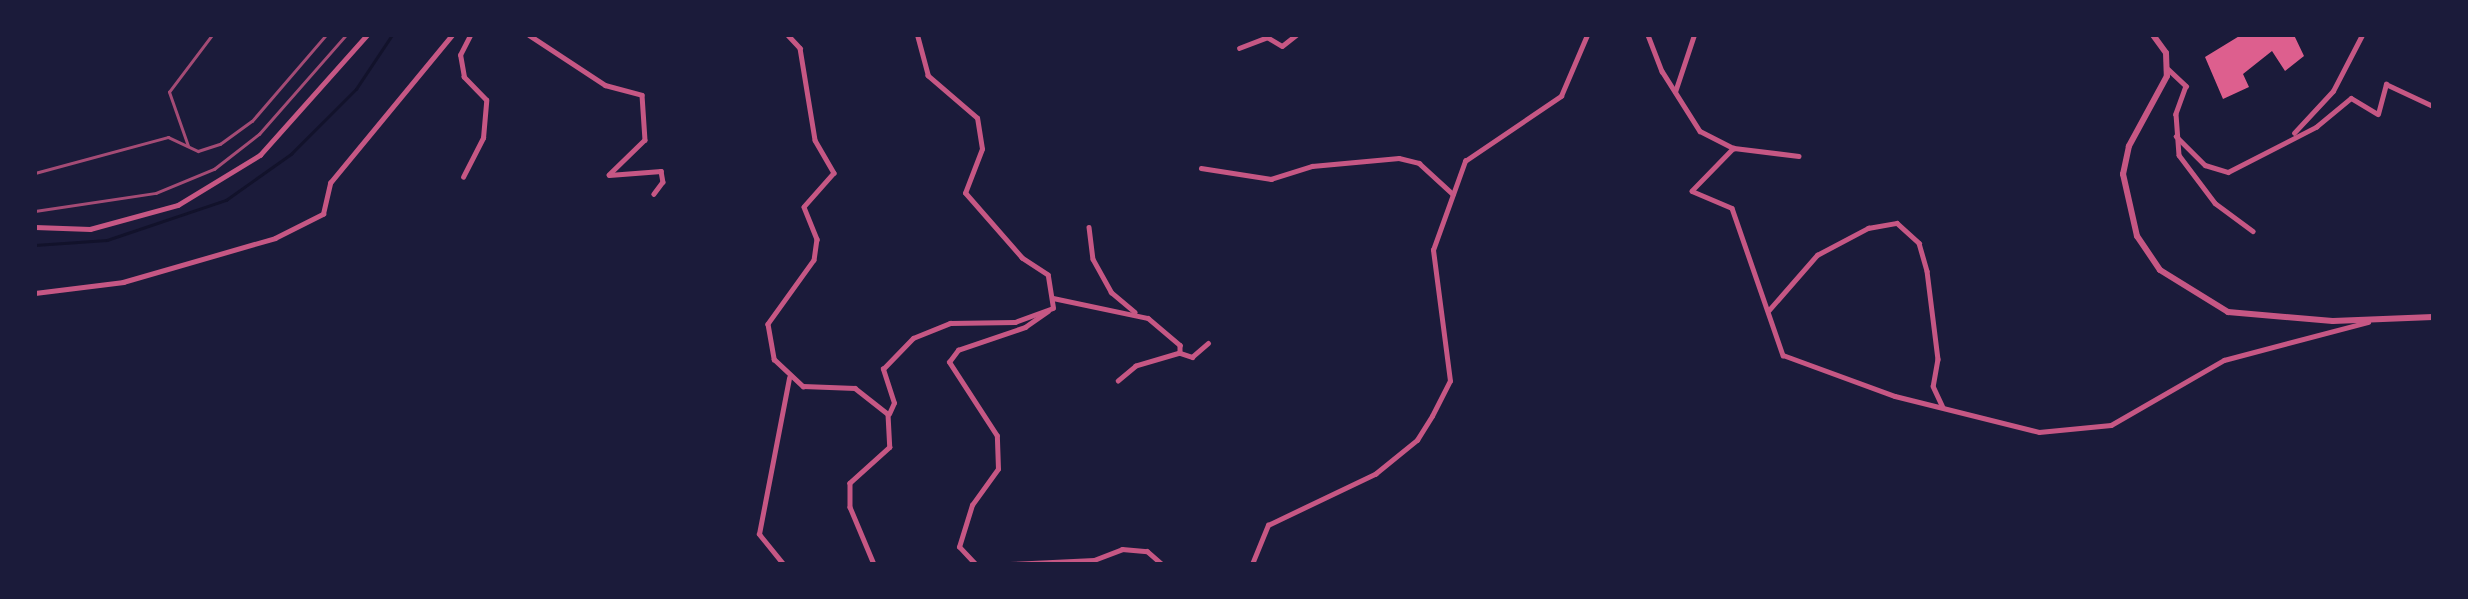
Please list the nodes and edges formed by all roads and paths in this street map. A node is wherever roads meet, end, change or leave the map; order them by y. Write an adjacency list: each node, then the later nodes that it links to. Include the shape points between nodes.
1 (367, 35): 25 (street, via 260,155 178,205 90,229)
2 (452, 35): 28 (street, via 330,183 323,214 275,238 123,282)
3 (470, 35): 22 (street, via 460,55 464,77 486,100 483,138)
4 (529, 35): 23 (street, via 605,85 642,95 645,139 610,175 661,171 663,182)
5 (788, 35): 37 (street, via 800,48 815,139 834,173 804,207 817,239 814,260 768,324 774,359)
6 (917, 35): 29 (street, via 928,76 977,118 982,149 965,193 1022,258 1048,275)
7 (1296, 35): 13 (street, via 1282,46 1266,37)
8 (1587, 35): 24 (street, via 1561,96 1465,161)
9 (1648, 35): 15 (street)
10 (1694, 35): 15 (street)
11 (2153, 35): 14 (street)
12 (2362, 35): 17 (street, via 2333,91)
13 (1239, 48)
14 (2168, 69): 18 (street, via 2186,86); 33 (street, via 2124,162 2137,236 2160,270 2228,312 2333,321)
15 (1675, 93): 19 (street, via 1700,131)
16 (2433, 106): 17 (street, via 2386,84 2378,114 2351,97 2324,122)
17 (2293, 134): 18 (street, via 2228,172 2205,165)
18 (2176, 136): 27 (street, via 2179,155 2215,204)
19 (1734, 148): 20 (street); 31 (street, via 1692,191 1732,208)
20 (1798, 156)
21 (1201, 168): 24 (street, via 1271,178 1312,166 1399,158 1419,163)
22 (463, 177)
23 (654, 194)
24 (1453, 194): 46 (street, via 1433,250 1450,381 1432,416 1417,440 1374,474 1268,524)
25 (35, 227)
26 (1089, 227): 32 (street, via 1093,259 1111,292)
27 (2253, 231)
28 (35, 293)
29 (1053, 298): 30 (street); 32 (street)
30 (1053, 308): 40 (street, via 1014,322 950,323 913,338 883,369 894,403); 43 (street, via 1025,327 958,350 948,362 998,436 998,469 972,505 959,547)
31 (1769, 310): 39 (street, via 1783,355); 39 (street, via 1817,255 1868,228 1897,223 1919,243 1927,271 1938,359 1933,386)
32 (1138, 315): 36 (street, via 1180,345)
33 (2383, 317): 34 (street); 39 (street, via 2224,360 2111,425 2039,432)
34 (2433, 317)
35 (1208, 342): 36 (street, via 1192,357)
36 (1180, 353): 38 (street, via 1136,366)
37 (789, 378): 40 (street, via 803,386 855,388); 41 (street, via 759,534)
38 (1118, 381)
39 (1944, 407)
40 (888, 414): 42 (street, via 890,447 850,483 850,507)
41 (783, 564)
42 (874, 564)
43 (975, 564)
44 (1010, 564): 45 (street, via 1094,560 1122,549 1147,551)
45 (1161, 564)
46 (1252, 564)

